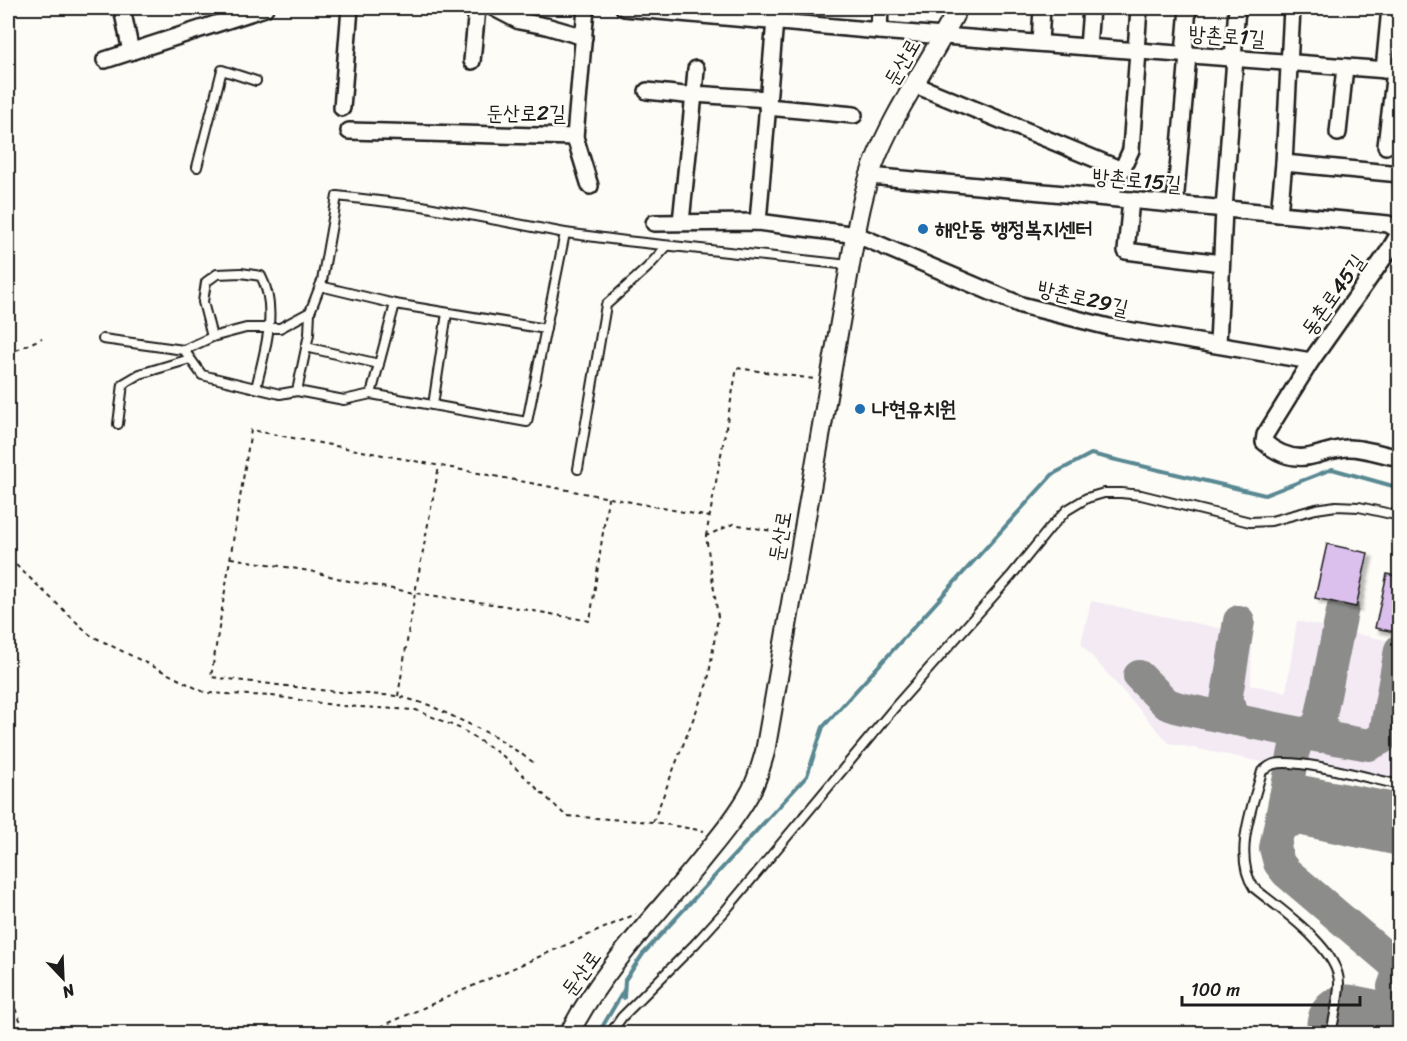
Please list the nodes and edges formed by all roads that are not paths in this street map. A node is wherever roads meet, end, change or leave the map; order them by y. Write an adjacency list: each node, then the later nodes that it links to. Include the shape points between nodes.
1 (122, 8): 25 (street)
2 (265, 8): 25 (street)
3 (350, 8): 39 (street)
4 (477, 8): 29 (street)
5 (494, 8): 21 (street, via 519,21)
6 (586, 8): 21 (street, 둔산로2길)
7 (624, 8): 17 (street)
8 (880, 8): 19 (street)
9 (958, 8): 20 (street, 둔산로)
10 (1042, 8): 22 (street)
11 (1091, 8): 23 (street)
12 (1139, 8): 24 (street)
13 (1188, 8): 26 (street)
14 (1237, 8): 27 (street)
15 (1292, 8): 30 (street)
16 (1390, 8): 33 (street)
17 (695, 11): 18 (street)
18 (775, 15): 19 (street); 38 (street)
19 (879, 31): 20 (street)
20 (943, 36): 22 (street, 방촌로1길); 35 (street, 둔산로)
21 (584, 38): 43 (street, 둔산로2길)
22 (1040, 44): 23 (street, 방촌로1길)
23 (1088, 47): 24 (street, 방촌로1길)
24 (1137, 51): 26 (street, 방촌로1길); 47 (street, via 1131,150)
25 (131, 52): 28 (street)
26 (1186, 54): 27 (street, 방촌로1길); 53 (street)
27 (1234, 58): 30 (street, 방촌로1길); 54 (street)
28 (105, 60)
29 (472, 61)
30 (1290, 62): 31 (street, 방촌로1길); 45 (street)
31 (1345, 67): 33 (street, 방촌로1길); 42 (street)
32 (696, 69): 37 (street)
33 (1393, 71): 44 (street)
34 (256, 81): 46 (lane, via 222,70)
35 (913, 84): 47 (street); 49 (street, 둔산로)
36 (647, 91): 37 (street)
37 (694, 95): 38 (street); 56 (street)
38 (767, 103): 40 (street); 57 (street)
39 (342, 108)
40 (854, 115)
41 (349, 131): 43 (street, 둔산로2길)
42 (1338, 134)
43 (574, 137): 50 (street)
44 (1386, 146)
45 (1284, 163): 48 (street); 55 (street)
46 (197, 166)
47 (1122, 170): 51 (street)
48 (1400, 174)
49 (870, 176): 51 (street, 방촌로15길); 61 (street, 둔산로)
50 (590, 186)
51 (1109, 198): 52 (street, 방촌로15길)
52 (1131, 200): 53 (street, 방촌로15길); 64 (street, via 1126,251)
53 (1175, 204): 54 (street, 방촌로15길)
54 (1224, 209): 55 (street, 방촌로15길); 64 (street)
55 (1279, 214): 59 (street, 방촌로15길, via 1388,224)
56 (681, 222): 57 (street); 58 (street)
57 (758, 222): 61 (street, 방촌로29길)
58 (654, 223)
59 (1400, 231): 63 (street, 동촌로45길)
60 (566, 233): 62 (lane); 66 (lane, via 422,206 337,196); 71 (lane)
61 (857, 235): 65 (street, 둔산로); 74 (street, 방촌로29길, via 1021,305 1109,327)
62 (667, 246): 65 (lane); 86 (lane, via 606,305)
63 (1394, 256): 78 (street, 동촌로45길)
64 (1221, 263): 74 (street)
65 (850, 266): 89 (street, 둔산로, via 765,752 751,791 721,835 585,1004)
66 (320, 286): 67 (lane); 68 (lane)
67 (395, 304): 69 (lane); 79 (lane)
68 (310, 312): 70 (lane, via 280,328); 75 (lane)
69 (447, 313): 71 (lane); 83 (lane)
70 (270, 328): 72 (lane, via 246,328); 72 (lane, via 267,286 261,276 217,274 206,282 203,302); 80 (lane)
71 (546, 329): 83 (lane, via 526,422)
72 (212, 337): 76 (lane)
73 (103, 339): 76 (lane)
74 (1218, 345): 78 (street, 방촌로29길)
75 (306, 347): 79 (lane); 81 (lane)
76 (184, 350): 77 (lane)
77 (190, 359): 80 (lane, via 202,375); 84 (lane, via 140,374 123,384)
78 (1311, 361): 85 (street, 동촌로45길, via 1264,442 1275,452 1296,457 1350,447)
79 (379, 364): 82 (lane)
80 (256, 388): 81 (lane, via 280,394)
81 (297, 391): 82 (lane, via 344,400)
82 (371, 394): 83 (lane)
83 (433, 405)
84 (118, 424)
85 (1400, 458)
86 (578, 469)
87 (1400, 516): 90 (lane, via 1336,506 1250,522 1121,493 1087,498 1067,510 895,707 725,911 621,1017)
88 (1400, 785): 91 (lane, via 1286,763 1273,764 1262,771 1245,836 1246,868 1254,888 1321,944 1334,962 1340,982)
89 (569, 1034)
90 (610, 1034)
91 (1331, 1034)

